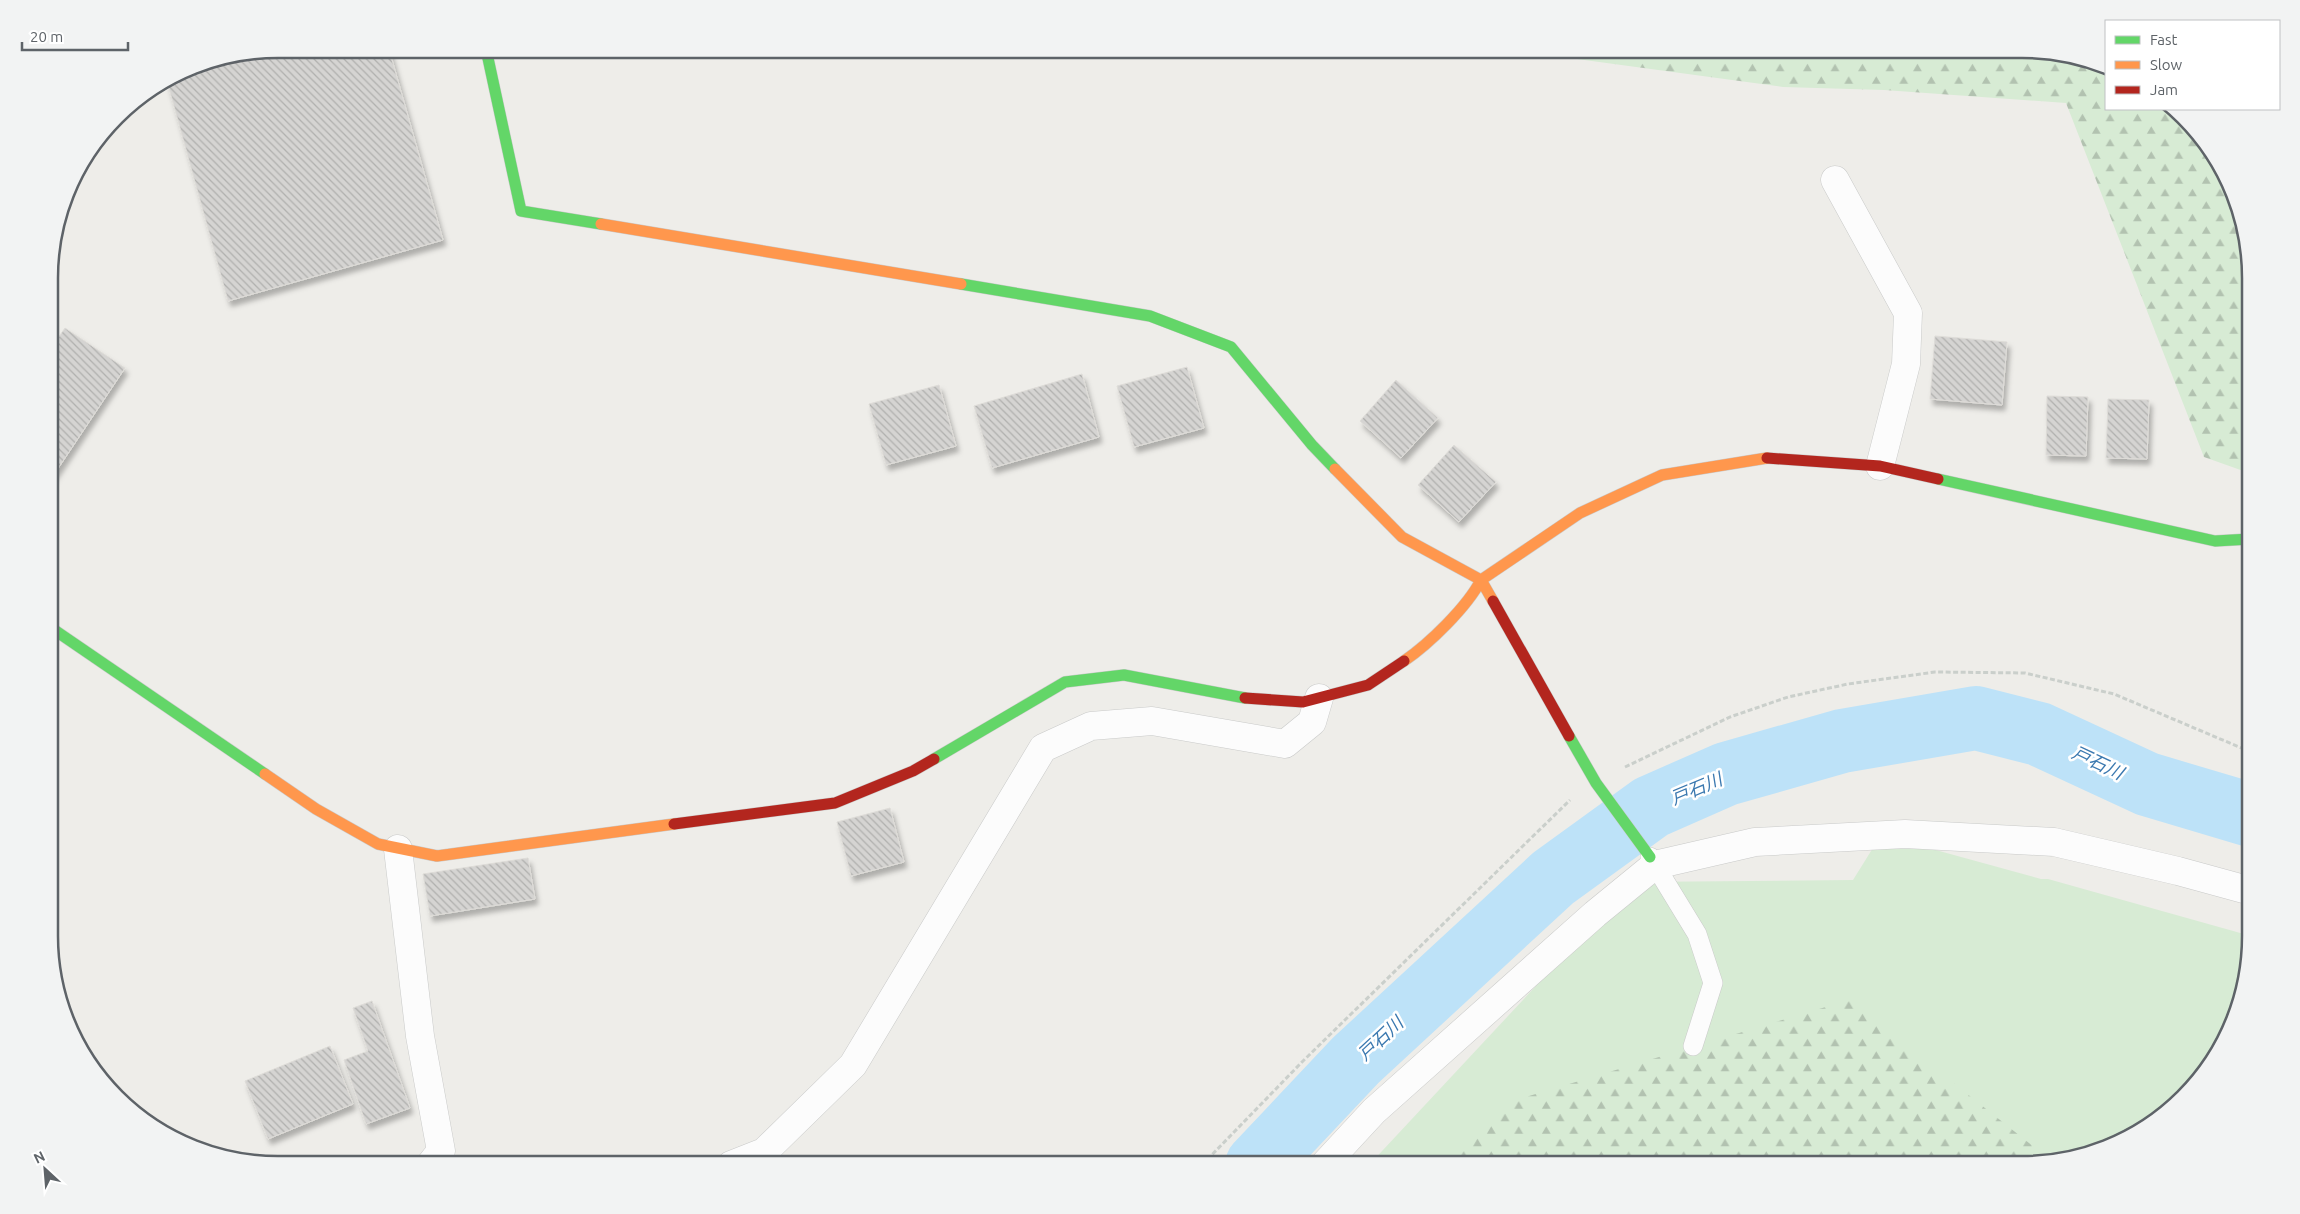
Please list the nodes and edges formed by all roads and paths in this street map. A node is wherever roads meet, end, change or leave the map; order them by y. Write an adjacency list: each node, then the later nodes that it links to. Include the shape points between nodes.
1 (488, 58): 5 (street, via 521,211 1150,316 1231,348 1312,445 1402,537)
2 (1835, 180): 3 (street, via 1908,313 1906,364)
3 (1880, 466): 4 (street, via 2215,540); 5 (street, via 1762,458 1662,475 1580,513)
4 (2242, 539)
5 (1481, 580): 7 (street, via 1474,593 1420,650 1368,685); 9 (street, via 1601,790)
6 (58, 632): 8 (street, via 316,809 378,844)
7 (1319, 698): 8 (street, via 1303,702 1244,698 1124,675 1065,682 913,771 835,803 438,856); 13 (street, via 1312,722 1285,744 1152,721 1091,726 1043,748 853,1065 764,1152)
8 (398, 849): 12 (street, via 420,1036 440,1151)
9 (1653, 861): 10 (street, via 1755,842 1905,834 2054,842); 11 (lane, via 1697,934 1714,984); 14 (street, via 1374,1111)
10 (2242, 889)
11 (1693, 1046)
12 (436, 1156)
13 (754, 1156)
14 (1332, 1156)

